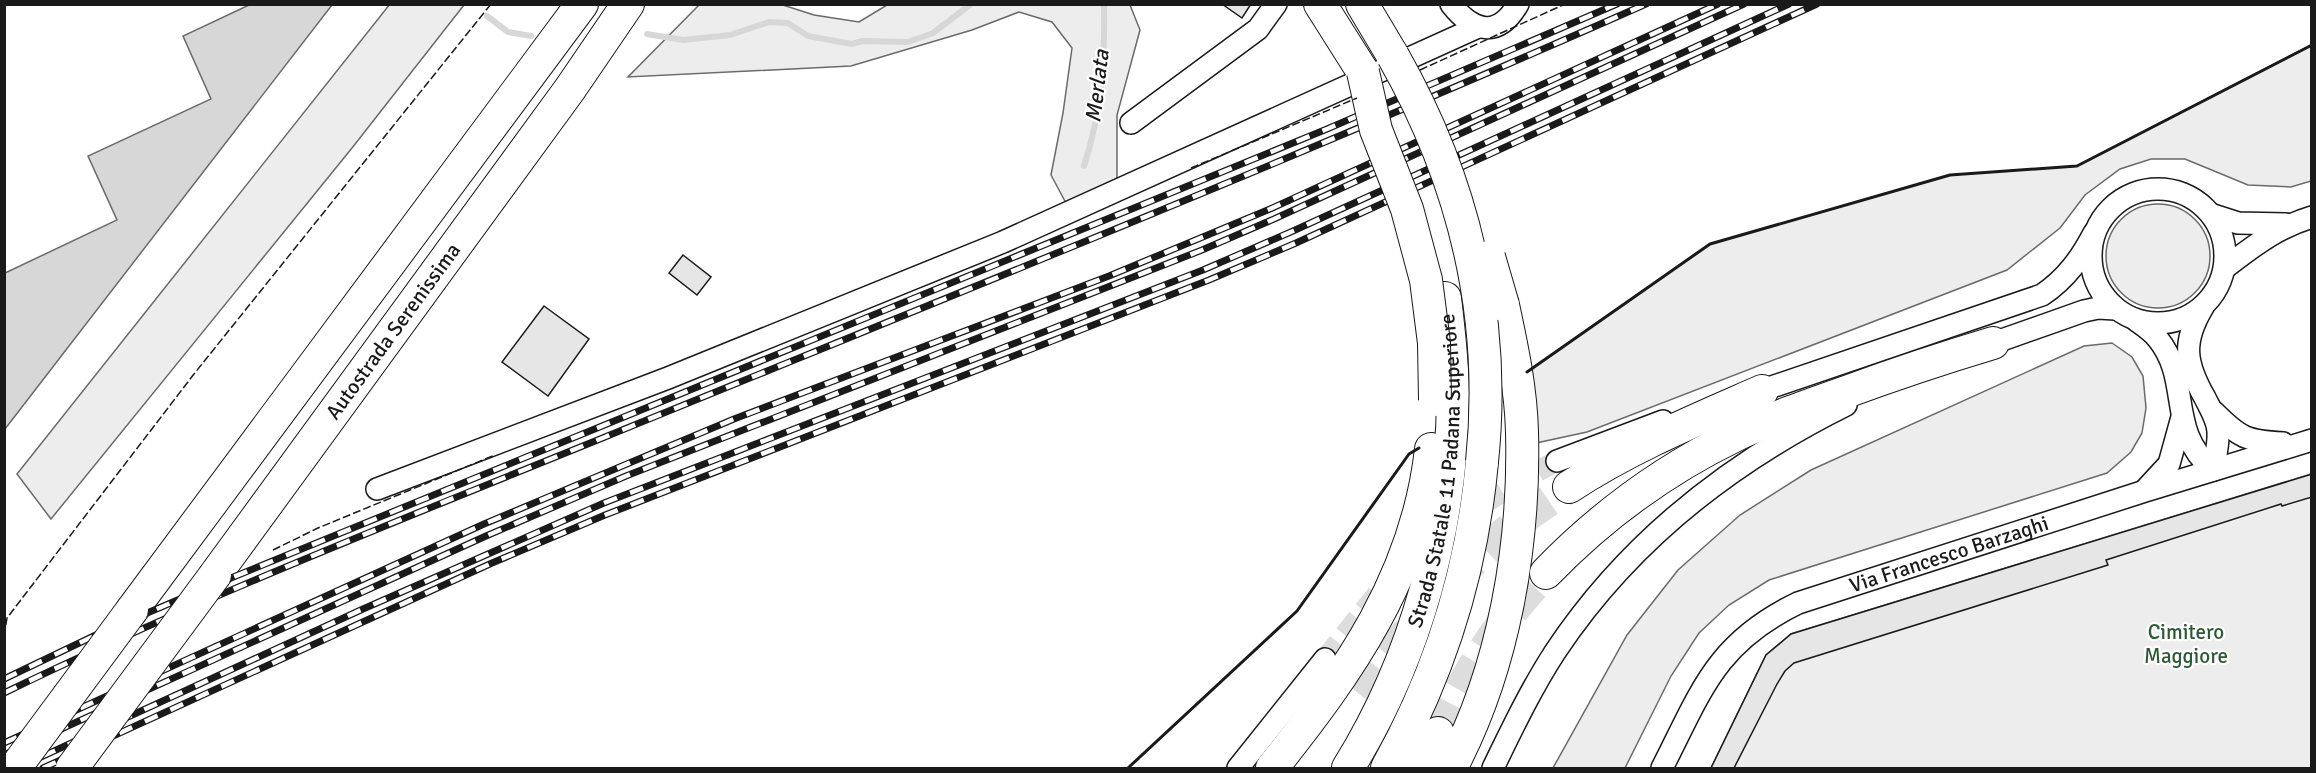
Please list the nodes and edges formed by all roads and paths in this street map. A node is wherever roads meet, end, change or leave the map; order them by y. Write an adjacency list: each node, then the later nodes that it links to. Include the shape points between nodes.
1 (582, 4): 36 (highway, bridge)
2 (628, 4): 12 (highway)
3 (641, 4): 12 (highway)
4 (1276, 4): 13 (street, via 1258,29)
5 (1320, 4): 11 (highway, Strada Statale 11 Padana Superiore)
6 (1362, 4): 10 (highway, Strada Statale 11 Padana Superiore)
7 (1451, 4): 9 (street)
8 (1518, 4): 9 (street, via 1497,25)
9 (1478, 27): 29 (street, via 1003,242 668,378)
10 (1393, 56): 42 (highway, Strada Statale 11 Padana Superiore, bridge, via 1448,173 1460,210 1481,315 1486,370 1479,495 1467,561 1446,639 1418,709); 44 (highway, bridge, via 1436,111 1466,182 1503,305 1522,432 1517,535 1504,616 1478,705)
11 (1363, 72): 35 (highway, bridge, via 1376,130 1418,244 1431,312 1435,372 1426,480 1411,538 1387,599 1360,650 1320,708); 41 (highway, Strada Statale 11 Padana Superiore, bridge, via 1421,198 1437,259 1452,385 1446,489 1432,566 1413,631 1387,695)
12 (570, 89): 37 (highway, Autostrada Serenissima, bridge)
13 (1131, 123)
14 (2213, 215): 16 (street, via 2238,223); 17 (street, via 2197,200 2176,190 2154,188 2132,194 2113,206); 18 (street, via 2225,240)
15 (2312, 218): 16 (street)
16 (2288, 224): 18 (street)
17 (2094, 233): 20 (street, via 2092,269 2100,291); 23 (street, via 2073,268 2042,295)
18 (2226, 267): 19 (street, via 2218,289)
19 (2203, 307): 21 (street, via 2183,320 2159,324); 24 (street, via 2187,346 2190,368)
20 (2115, 309): 21 (street); 22 (street, via 2084,312)
21 (2136, 321): 25 (street, via 2158,338 2170,358 2178,382)
22 (1993, 343): 31 (highway, via 1911,368 1769,420 1728,440 1634,497); 45 (street, via 1809,424 1740,465 1670,520 1635,553 1580,618 1536,684)
23 (1762, 391): 28 (highway, via 1626,453)
24 (2211, 409): 26 (street, via 2239,435 2255,441); 27 (street, via 2218,431)
25 (2182, 417): 27 (street, via 2190,443); 30 (street, via 2169,464)
26 (2305, 442): 27 (street, Via Francesco Barzaghi)
27 (2213, 470): 30 (street, Via Francesco Barzaghi)
28 (1563, 474)
29 (377, 489)
30 (2145, 490): 46 (street, Via Francesco Barzaghi, via 1798,603 1771,616 1745,635 1708,678)
31 (1546, 573)
32 (1325, 659): 35 (street)
33 (1358, 693): 40 (highway)
34 (1438, 733): 43 (highway)
35 (1265, 755): 38 (street); 39 (street)
36 (15, 768)
37 (72, 768)
38 (1233, 768)
39 (1238, 768)
40 (1298, 768)
41 (1348, 768)
42 (1387, 768)
43 (1420, 768)
44 (1451, 768)
45 (1493, 768)
46 (1662, 768)

